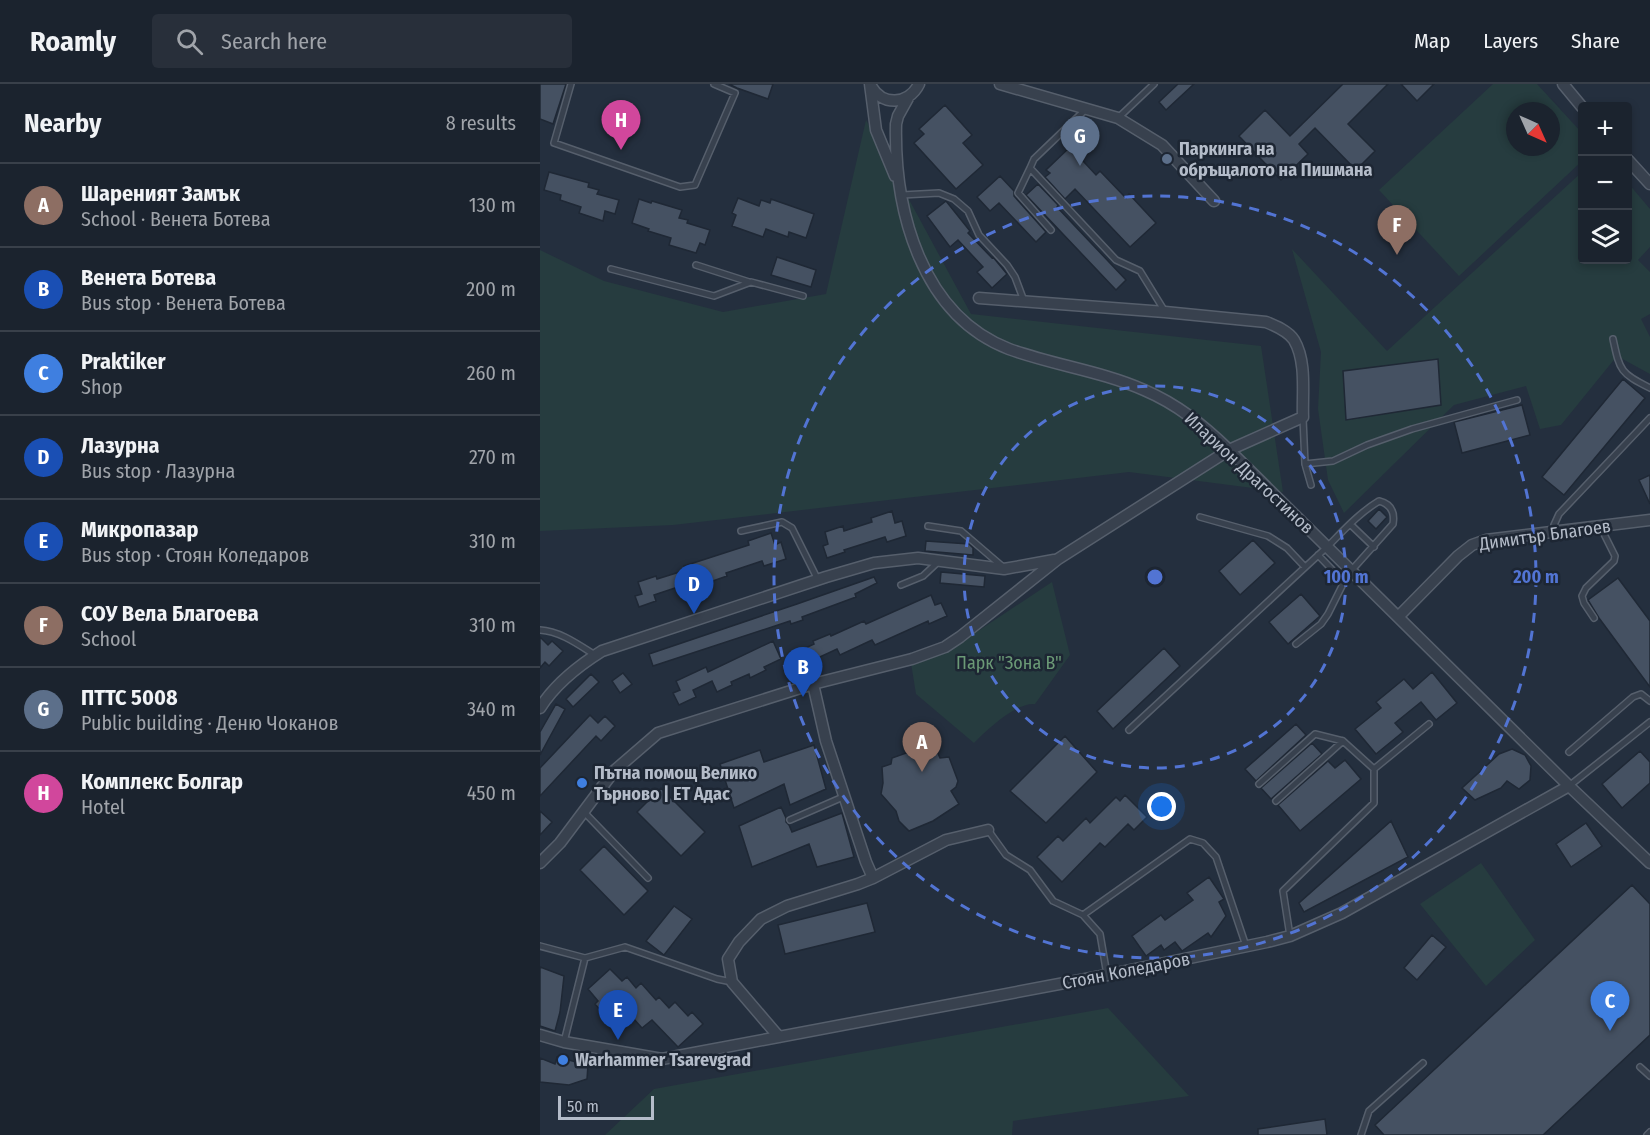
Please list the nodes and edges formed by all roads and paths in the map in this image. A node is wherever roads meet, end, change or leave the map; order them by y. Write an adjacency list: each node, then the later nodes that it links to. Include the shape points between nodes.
1 (571, 84): 2 (lane, via 554,143 680,187 695,184 735,93)
2 (714, 84)
3 (870, 84): 9 (street, via 885,99); 16 (street, Иларион Драгостинов, via 876,130)
4 (919, 84): 9 (street, Иларион Драгостинов)
5 (1000, 84): 8 (street)
6 (1154, 84): 12 (lane)
7 (1563, 84): 10 (street)
8 (1024, 87): 11 (street)
9 (908, 98): 16 (street, Иларион Драгостинов, via 896,124)
10 (1578, 102)
11 (1086, 109): 12 (street); 14 (lane, via 1034,159)
12 (1118, 118): 17 (street, via 1162,146)
13 (1632, 164): 15 (street)
14 (1030, 168): 18 (lane, via 1018,193); 25 (lane, via 1116,260 1140,271)
15 (1650, 184)
16 (900, 190): 24 (lane, via 939,193 968,211 979,234 1015,277); 31 (street, Иларион Драгостинов, via 913,244 924,267 944,300 977,332 1010,349 1149,392 1196,419)
17 (1214, 201)
18 (1051, 230)
19 (696, 265): 21 (lane)
20 (611, 269): 21 (lane, via 714,296)
21 (751, 282): 22 (lane)
22 (803, 296)
23 (979, 298): 24 (street)
24 (1024, 301): 25 (street)
25 (1165, 312): 29 (street, via 1266,322 1286,332 1299,351)
26 (1614, 339): 27 (lane, via 1622,370)
27 (1650, 388)
28 (1517, 400): 32 (lane, via 1412,429 1333,461)
29 (1303, 417): 31 (street); 32 (lane)
30 (1650, 418): 40 (lane, via 1559,514)
31 (1229, 450): 41 (street, Иларион Драгостинов); 44 (street)
32 (1305, 464): 33 (lane)
33 (1311, 485)
34 (1200, 517): 46 (lane, via 1268,536 1287,548)
35 (1650, 520): 38 (street, Димитър Благоев)
36 (1350, 524): 41 (lane); 42 (lane); 42 (lane, via 1379,501 1388,506 1393,524)
37 (928, 526): 47 (lane, via 961,531)
38 (1600, 526): 40 (street, Димитър Благоев); 53 (lane, via 1616,556 1582,596)
39 (741, 531): 49 (lane, via 782,522 792,528)
40 (1554, 533): 52 (street, Димитър Благоев, via 1485,540 1472,545)
41 (1327, 547): 43 (lane); 48 (street, Иларион Драгостинов)
42 (1374, 547): 48 (lane)
43 (1318, 555): 46 (lane); 50 (lane)
44 (1058, 559): 47 (street); 57 (street, via 945,647)
45 (938, 562): 47 (street); 49 (street, via 918,558 874,563); 51 (lane, via 923,576)
46 (1305, 567): 62 (lane)
47 (1004, 569)
48 (1351, 571): 50 (lane); 52 (street, Иларион Драгостинов)
49 (818, 580): 56 (street)
50 (1344, 582): 55 (lane, via 1321,624)
51 (901, 585)
52 (1398, 617): 67 (street, Иларион Драгостинов)
53 (1594, 618)
54 (540, 630): 56 (lane, via 564,637)
55 (1296, 644)
56 (596, 655): 59 (street, via 576,668)
57 (813, 684): 68 (street); 70 (street, via 658,733 614,771)
58 (1650, 701): 64 (lane, via 1641,694 1633,697)
59 (540, 708)
60 (1650, 722): 67 (lane)
61 (1429, 724): 65 (lane)
62 (1129, 730)
63 (1343, 741): 65 (lane); 66 (lane, via 1315,734); 69 (lane)
64 (1569, 752)
65 (1374, 769): 78 (lane, via 1374,803 1283,891)
66 (1259, 784)
67 (1569, 786): 73 (street); 78 (street, Стоян Коледаров, via 1342,913)
68 (843, 797): 71 (lane); 76 (street)
69 (1276, 801)
70 (584, 811): 74 (street); 75 (lane)
71 (790, 820)
72 (988, 830): 76 (street, via 946,840); 77 (lane, via 1006,855 1030,870 1053,901)
73 (1648, 859)
74 (540, 863)
75 (648, 878)
76 (873, 878): 83 (street, via 787,906 761,919 728,959)
77 (1083, 915): 80 (lane, via 1190,839 1203,843 1216,857); 82 (lane, via 1100,934)
78 (1290, 936): 80 (street, Стоян Коледаров)
79 (540, 946): 81 (lane)
80 (1246, 947): 82 (street, Стоян Коледаров)
81 (585, 958): 83 (lane, via 625,947); 86 (lane)
82 (1107, 975): 85 (street, Стоян Коледаров)
83 (732, 982): 85 (street)
84 (540, 1035): 86 (street, Стоян Коледаров)
85 (778, 1037): 86 (street, Стоян Коледаров, via 662,1059)
86 (564, 1042)
87 (1423, 1063): 90 (lane, via 1369,1111)
88 (1640, 1067): 89 (lane)
89 (1650, 1076)
90 (1361, 1135)

